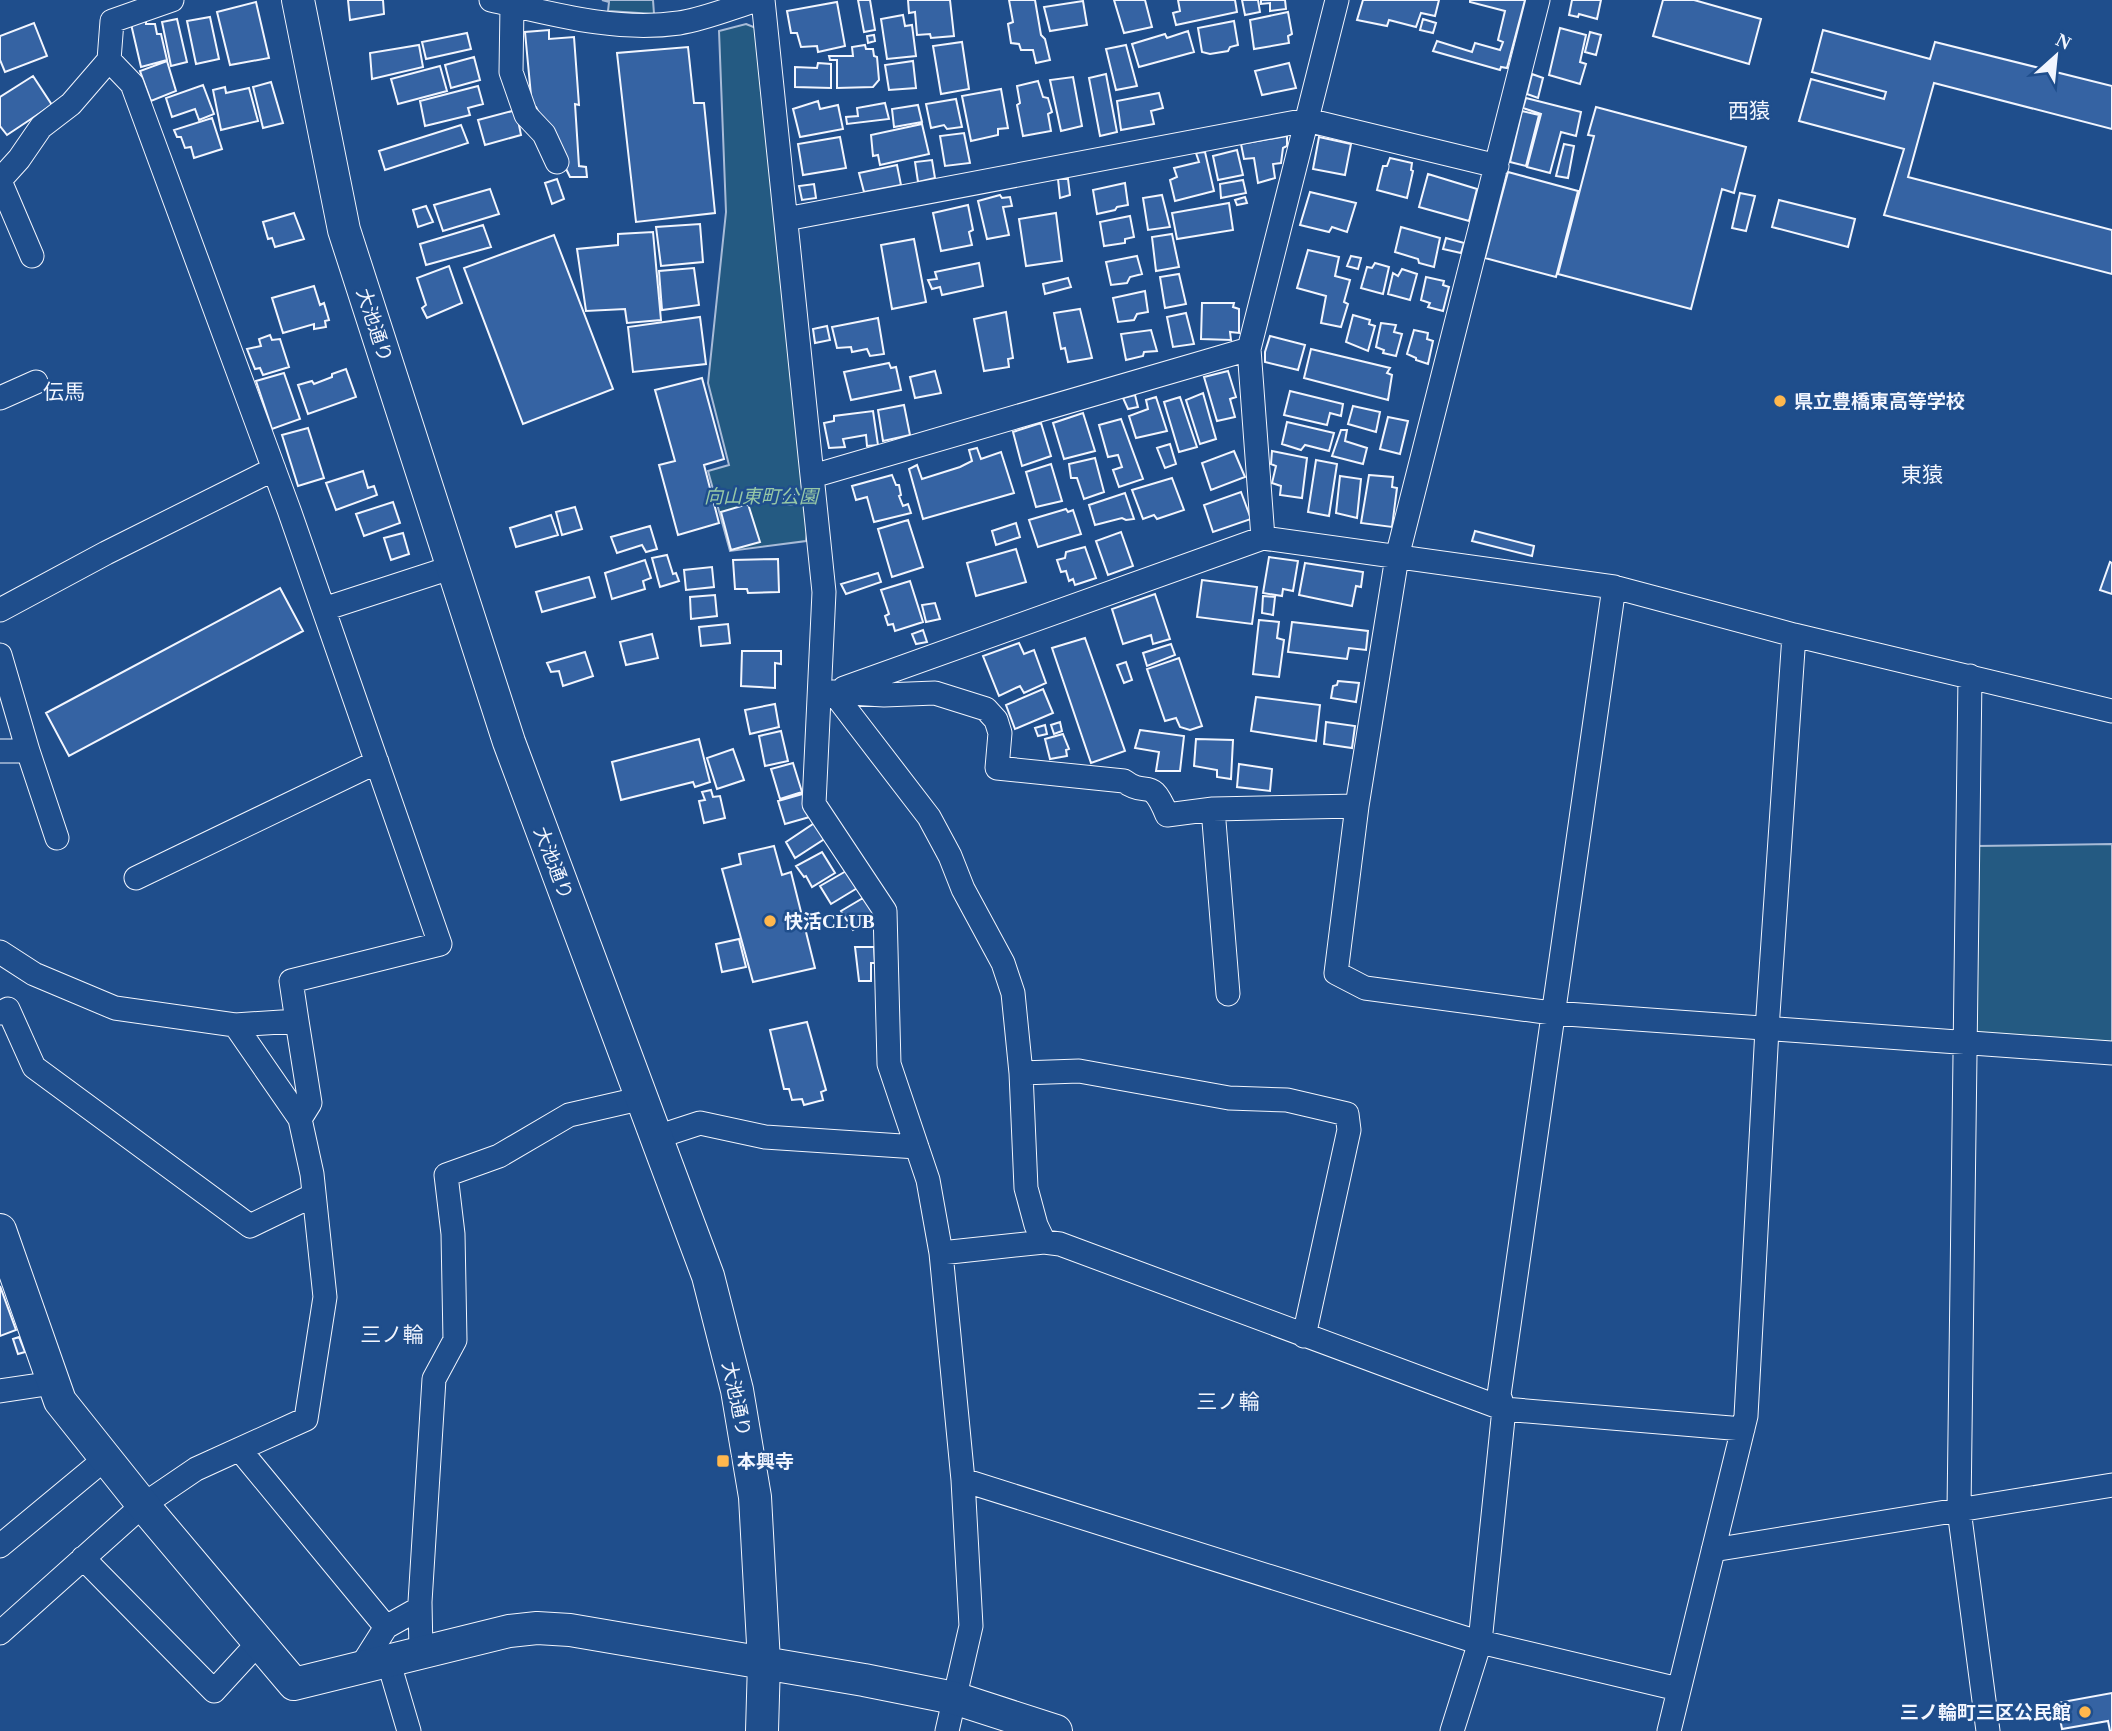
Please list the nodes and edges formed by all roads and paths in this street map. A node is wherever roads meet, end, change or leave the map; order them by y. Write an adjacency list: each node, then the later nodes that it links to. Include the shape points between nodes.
1 (172, 0): 8 (street)
2 (298, 0): 23 (street, 大池通り, via 344,230)
3 (757, 0): 7 (street, via 680,23 646,25 599,24)
4 (763, 0): 14 (street)
5 (1337, 0): 10 (street)
6 (1538, 0): 12 (street)
7 (502, 2): 11 (street, via 511,72 526,115 544,134)
8 (130, 7): 9 (street, via 112,21)
9 (109, 61): 13 (street, via 71,104 41,127); 19 (street, via 132,84)
10 (1307, 120): 12 (street); 14 (street); 16 (street)
11 (557, 162)
12 (1497, 166): 22 (street)
13 (0, 181): 15 (street)
14 (786, 219): 20 (street)
15 (32, 256)
16 (1249, 349): 20 (street); 21 (street)
17 (36, 382): 18 (street)
18 (0, 398)
19 (274, 469): 25 (street); 26 (street)
20 (813, 476): 30 (street)
21 (1264, 538): 22 (street); 30 (street)
22 (1397, 557): 24 (street); 35 (street)
23 (453, 567): 25 (street); 49 (street, 大池通り, via 509,742)
24 (1614, 587): 27 (street); 42 (street)
25 (324, 609): 34 (street)
26 (0, 610)
27 (1794, 635): 29 (street); 45 (street)
28 (0, 655): 33 (street)
29 (1970, 676): 31 (street); 46 (street)
30 (827, 685): 36 (street, via 884,695 935,693 960,699 986,709 996,720 1000,733 997,768 1124,781 1132,787 1150,788 1167,815); 48 (street, via 929,817 950,856 1013,993); 52 (street, via 814,804 886,911 889,1064)
31 (2112, 711)
32 (0, 751): 33 (street)
33 (28, 751): 37 (street)
34 (377, 762): 38 (street); 43 (street, via 440,944 291,981)
35 (1357, 806): 36 (street); 42 (street, via 1336,972 1365,988)
36 (1213, 809): 40 (street)
37 (57, 838)
38 (136, 878)
39 (0, 951): 44 (street, via 34,974 115,1008)
40 (1228, 994)
41 (0, 1013): 53 (street, via 9,1009 34,1067 250,1226)
42 (1552, 1013): 45 (street); 60 (street, via 1499,1395)
43 (297, 1021): 44 (street); 50 (street, via 310,1103)
44 (235, 1025): 50 (street)
45 (1767, 1029): 46 (street); 61 (street)
46 (1965, 1041): 47 (street); 67 (street)
47 (2112, 1053)
48 (1021, 1073): 55 (street, via 1026,1188); 57 (street, via 1079,1071 1229,1098 1287,1100 1347,1114 1349,1130)
49 (643, 1098): 51 (street, 大池通り); 71 (street, via 569,1115 499,1156 446,1175 453,1234 455,1340 434,1379)
50 (300, 1119): 53 (street)
51 (657, 1137): 52 (street, via 700,1123 765,1138); 77 (street, 大池通り, via 708,1276 737,1390 755,1497)
52 (917, 1147): 56 (street)
53 (314, 1195): 62 (street, via 326,1297 306,1419)
54 (0, 1230): 58 (street)
55 (1044, 1242): 56 (street); 57 (street, via 1060,1244)
56 (941, 1253): 64 (street)
57 (1304, 1336): 60 (street)
58 (53, 1382): 59 (street); 63 (street, via 60,1401)
59 (0, 1391)
60 (1504, 1409): 61 (street); 75 (street)
61 (1743, 1429): 69 (street)
62 (240, 1450): 66 (street, via 196,1469); 72 (street)
63 (106, 1458): 66 (street); 68 (street)
64 (963, 1480): 75 (street); 80 (street, via 971,1626)
65 (2112, 1485): 67 (street)
66 (143, 1505): 70 (street); 74 (street)
67 (1959, 1510): 69 (street); 87 (street)
68 (0, 1546)
69 (1713, 1550): 79 (street)
70 (83, 1558): 73 (street); 74 (street, via 214,1692)
71 (420, 1608): 72 (street); 76 (street)
72 (386, 1627): 78 (street)
73 (0, 1633)
74 (259, 1642): 78 (street, via 294,1684)
75 (1480, 1642): 79 (street); 85 (street)
76 (421, 1652): 77 (street, via 537,1628); 78 (street)
77 (764, 1662): 80 (street); 82 (street, 大池通り)
78 (374, 1664): 81 (street)
79 (1678, 1689): 86 (street)
80 (954, 1698): 83 (street); 84 (street)
81 (409, 1731)
82 (762, 1731)
83 (947, 1731)
84 (1056, 1731)
85 (1452, 1731)
86 (1669, 1731)
87 (1988, 1731)

